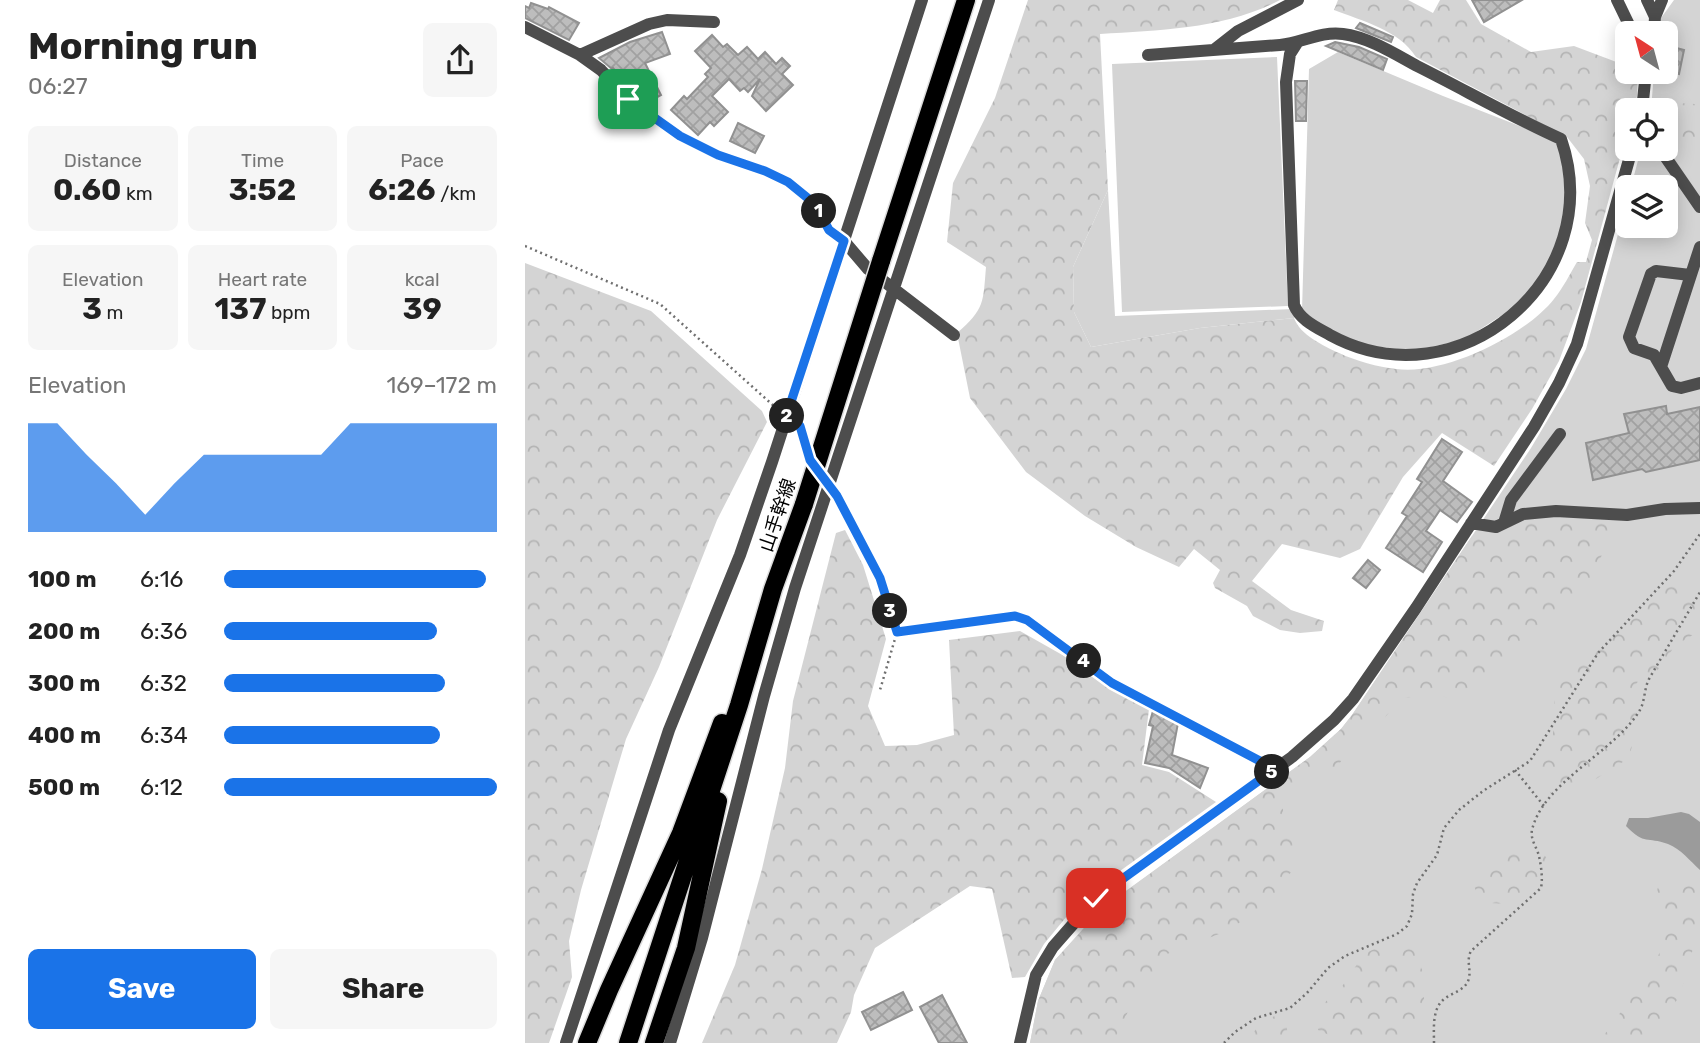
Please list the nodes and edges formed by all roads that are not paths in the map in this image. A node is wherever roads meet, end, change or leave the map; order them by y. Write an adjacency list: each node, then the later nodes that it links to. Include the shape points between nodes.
1 (922, 0): 20 (street)
2 (966, 0): 31 (main road, 山手幹線, bridge)
3 (989, 0): 23 (street)
4 (1298, 0): 14 (street, via 1238,31)
5 (1617, 0): 9 (street)
6 (1647, 0): 8 (street)
7 (1662, 0): 8 (street)
8 (1655, 17): 10 (street)
9 (1627, 21)
10 (1655, 21)
11 (714, 22): 15 (street, via 649,24)
12 (525, 27): 15 (street)
13 (1297, 43): 13 (street, via 1328,33 1360,38 1561,139 1570,181 1563,241 1541,285 1509,319 1453,348 1412,355 1356,347 1298,314 1294,305 1286,82 1290,54); 14 (street)
14 (1215, 49): 16 (street)
15 (580, 55): 20 (street, via 628,99 680,136 788,182 815,204 829,230)
16 (1148, 55)
17 (1629, 161): 29 (street, via 1577,344 1534,427)
18 (1668, 161): 19 (street)
19 (1700, 206)
20 (844, 241): 23 (street); 33 (street, via 740,555 669,730)
21 (1700, 247): 22 (street)
22 (1690, 275): 25 (street); 25 (street, via 1651,274 1629,337 1634,348 1654,355)
23 (893, 289): 24 (street); 37 (street, via 779,641)
24 (954, 335)
25 (1661, 367): 26 (street, via 1672,386)
26 (1700, 383)
27 (1560, 434): 30 (street, via 1510,500)
28 (1700, 508): 30 (street, via 1627,516 1556,511 1523,514)
29 (1471, 523): 30 (street, via 1496,527); 38 (street, via 1353,699 1334,720 1275,769 1096,898 1053,947 1036,975)
30 (1504, 523)
31 (773, 589): 32 (main road, 山手幹線); 34 (main road, via 681,833)
32 (739, 705): 35 (main road, 山手幹線); 36 (main road, via 694,915)
33 (566, 1043)
34 (587, 1043)
35 (628, 1043)
36 (654, 1043)
37 (670, 1043)
38 (1020, 1043)

